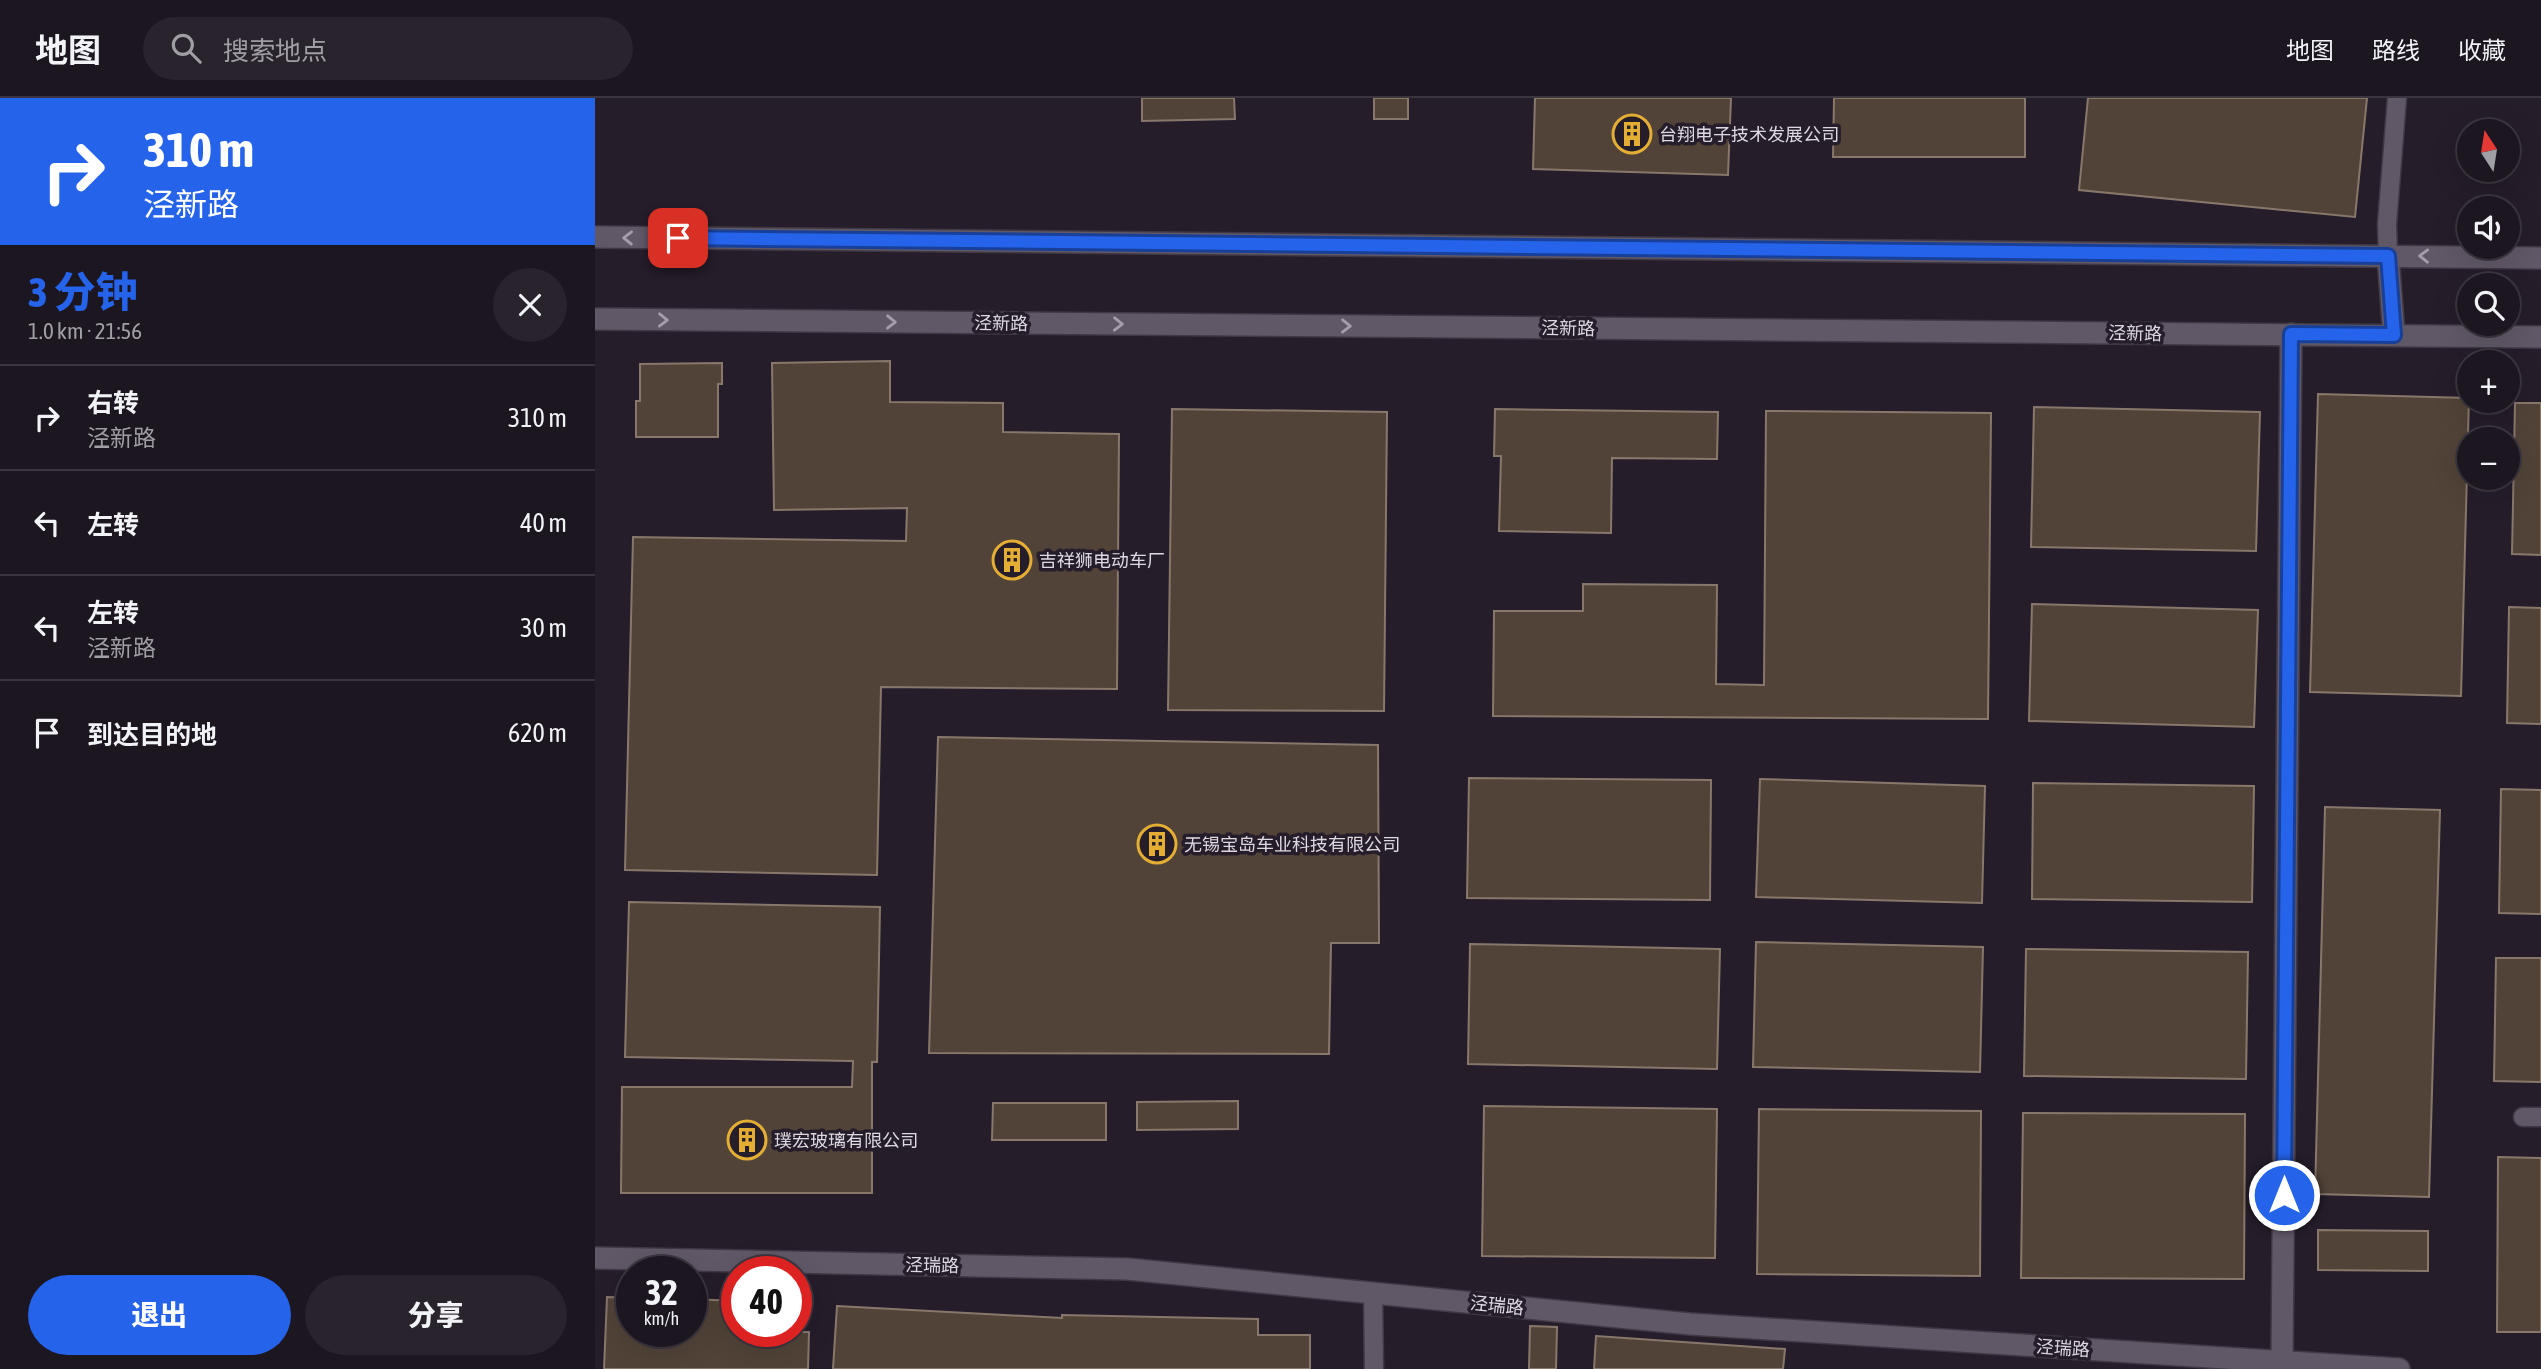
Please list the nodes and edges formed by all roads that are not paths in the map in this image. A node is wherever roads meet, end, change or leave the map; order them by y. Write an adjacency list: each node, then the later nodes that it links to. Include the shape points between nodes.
1 (2397, 98): 3 (street)
2 (595, 237): 3 (street, one-way to 2)
3 (2388, 256): 4 (street, one-way to 3); 7 (street)
4 (2541, 258)
5 (595, 319): 6 (street, 泾新路, one-way to 6)
6 (2291, 334): 7 (street, 泾新路); 11 (street)
7 (2394, 335): 8 (street, 泾新路)
8 (2541, 337)
9 (595, 1258): 10 (street, 泾瑞路, via 1127,1269)
10 (1373, 1293): 11 (street, 泾瑞路, via 1690,1324); 12 (street)
11 (2282, 1362): 13 (street, 泾瑞路)
12 (1374, 1369)
13 (2399, 1369)

